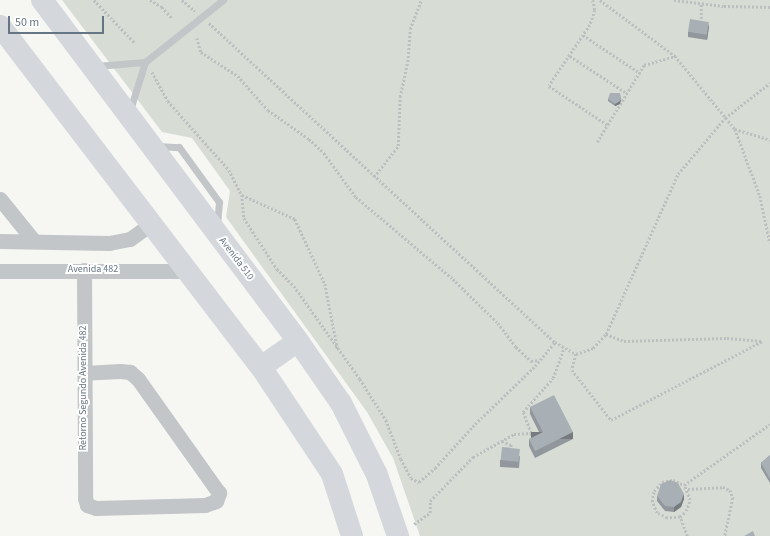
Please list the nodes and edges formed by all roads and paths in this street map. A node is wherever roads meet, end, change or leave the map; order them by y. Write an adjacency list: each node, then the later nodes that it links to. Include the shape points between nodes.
1 (42, 0): 22 (main road, Avenida 510)
2 (94, 0): 18 (path)
3 (150, 0): 13 (path, via 162,7)
4 (182, 0): 12 (path)
5 (223, 0): 12 (lane)
6 (421, 0): 33 (path, via 410,29 408,58 400,97 398,146)
7 (592, 0): 16 (path, via 595,10)
8 (600, 0): 20 (path)
9 (674, 0): 10 (path)
10 (701, 3): 11 (path); 14 (path)
11 (770, 7)
12 (202, 16): 21 (lane); 33 (path)
13 (172, 18)
14 (701, 25)
15 (0, 26): 36 (main road)
16 (583, 35): 19 (path); 24 (path)
17 (197, 38): 49 (path, via 201,52 238,76 268,110 310,139 324,153 356,197 453,279 498,323 516,347 531,361)
18 (135, 43)
19 (570, 56): 26 (path); 29 (path, via 549,86)
20 (675, 56): 24 (path, via 644,65); 28 (path)
21 (145, 62): 22 (lane); 27 (lane)
22 (92, 66): 27 (main road, Avenida 510)
23 (152, 72): 34 (path, via 168,101 229,170)
24 (640, 73): 26 (path)
25 (770, 83): 28 (path)
26 (628, 94): 29 (path)
27 (128, 115): 44 (main road, Avenida 510)
28 (725, 118): 30 (path); 43 (path, via 678,174)
29 (608, 125): 32 (path)
30 (735, 129): 31 (path); 39 (path, via 760,196)
31 (770, 140)
32 (597, 142)
33 (374, 177): 45 (path)
34 (242, 195): 47 (path, via 244,218 277,269 294,286); 47 (path, via 295,219 325,284)
35 (0, 199): 38 (street)
36 (151, 224): 38 (street, via 130,239 110,243); 41 (main road)
37 (0, 241): 38 (street)
38 (34, 241)
39 (770, 243)
40 (84, 270): 41 (street, Avenida 482); 42 (street, Avenida 482); 51 (street, Retorno Segundo Avenida 482)
41 (186, 270): 50 (main road)
42 (0, 271)
43 (606, 334): 48 (path, via 593,348); 48 (path, via 624,341 727,338 763,341 612,420 572,370)
44 (298, 341): 50 (main road); 60 (main road, Avenida 510, via 341,403)
45 (555, 342): 46 (path); 49 (path)
46 (564, 348): 48 (path); 53 (path, via 553,378 523,412)
47 (339, 353): 49 (path, via 360,379 386,420 411,478 419,482)
48 (576, 354)
49 (540, 360)
50 (261, 367): 61 (main road, via 332,474)
51 (84, 373): 51 (street, Retorno Segundo Avenida 482, via 130,372 138,379 219,493 216,501 205,505 96,508 87,505)
52 (770, 424): 57 (path)
53 (530, 433): 54 (path, via 514,434); 55 (path)
54 (502, 441): 56 (path, via 511,446); 60 (path, via 473,457 430,501 430,514)
55 (537, 442)
56 (512, 455)
57 (684, 485): 58 (path); 59 (path, via 673,480 662,482 654,491 652,502 657,513 662,516)
58 (688, 489): 59 (path, via 690,500 686,511); 63 (path, via 723,487 730,490 733,498)
59 (680, 517): 62 (path)
60 (406, 530)
61 (352, 536)
62 (687, 536)
63 (725, 536)

